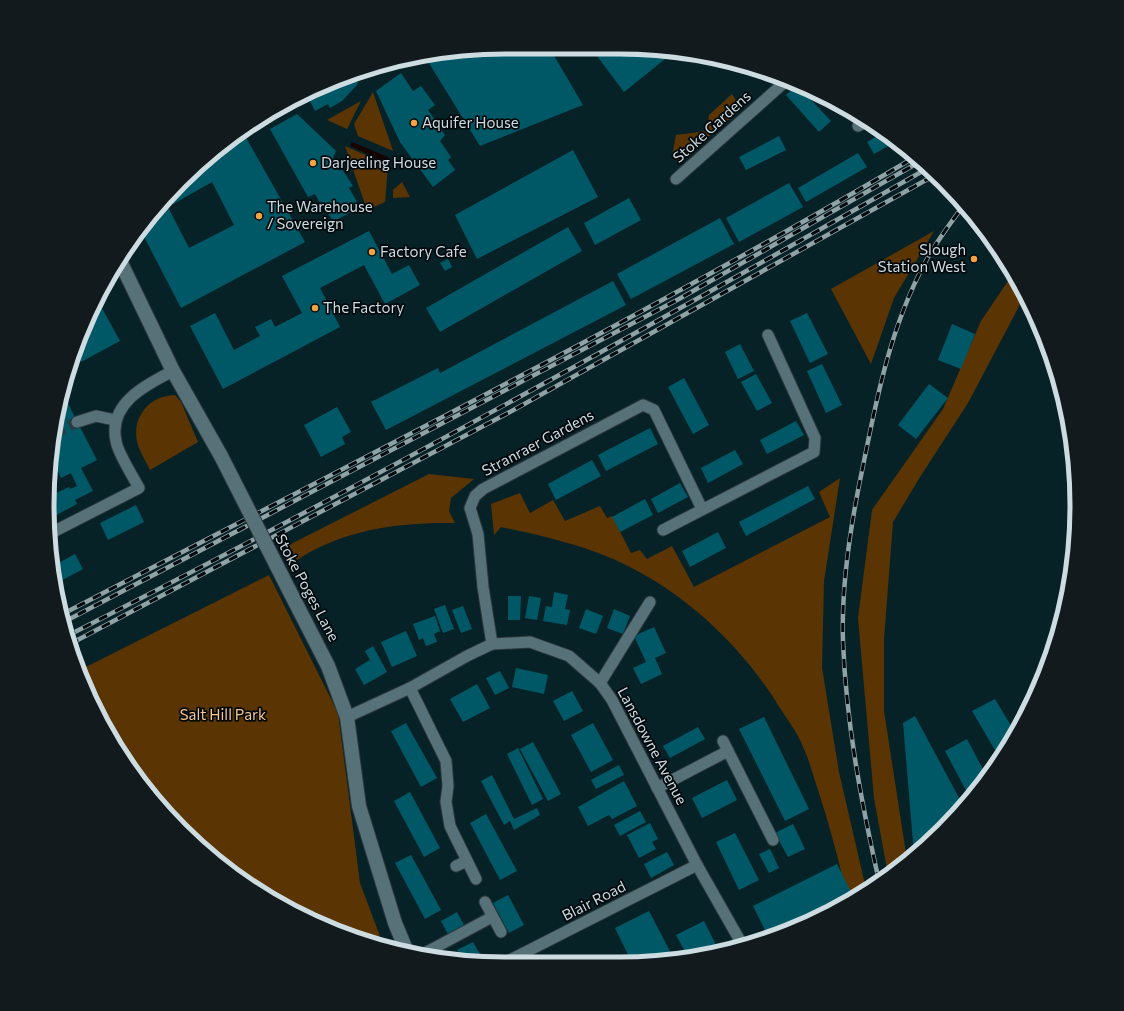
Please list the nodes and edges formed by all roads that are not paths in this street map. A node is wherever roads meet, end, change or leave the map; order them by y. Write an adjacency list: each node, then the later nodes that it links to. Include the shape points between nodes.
1 (781, 84): 2 (street, Stoke Gardens)
2 (676, 179)
3 (123, 267): 5 (street, Stoke Poges Lane)
4 (768, 335): 8 (street, via 815,438 814,452)
5 (172, 371): 6 (street, via 131,396); 15 (street, Stoke Poges Lane, bridge, via 221,456 328,666)
6 (115, 420): 7 (street, via 96,416); 10 (street, via 116,442 139,488)
7 (77, 422)
8 (702, 509): 9 (street); 12 (street, Stranraer Gardens, via 654,410 643,405 483,489 475,496 470,508 478,534)
9 (663, 530)
10 (55, 531)
11 (650, 602): 13 (street)
12 (492, 644): 13 (street, Lansdowne Avenue, via 530,642 569,656); 14 (street, Lansdowne Avenue)
13 (600, 683): 16 (street, Lansdowne Avenue, via 612,700)
14 (410, 688): 15 (street, Lansdowne Avenue); 18 (street, via 446,761 446,802 450,826)
15 (347, 717): 26 (street, Stoke Poges Lane, via 359,806)
16 (657, 788): 17 (street, via 726,746); 19 (street, Lansdowne Avenue)
17 (773, 840)
18 (467, 861): 20 (street); 21 (street)
19 (697, 865): 25 (street, Lansdowne Avenue); 28 (street, Blair Road)
20 (456, 866)
21 (476, 879)
22 (485, 902): 23 (street)
23 (492, 917): 24 (street); 27 (street)
24 (501, 932)
25 (740, 940)
26 (404, 945)
27 (430, 950)
28 (516, 957)

